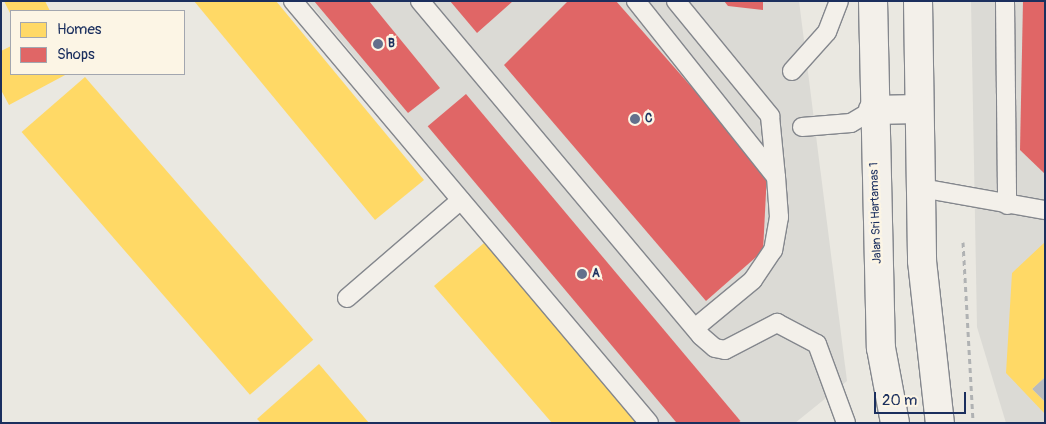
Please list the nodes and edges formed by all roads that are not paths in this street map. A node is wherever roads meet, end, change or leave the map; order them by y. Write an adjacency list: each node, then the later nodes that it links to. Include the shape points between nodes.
1 (293, 1): 15 (lane)
2 (420, 1): 19 (lane)
3 (636, 1): 13 (lane)
4 (676, 1): 13 (lane, via 770,116)
5 (839, 1): 9 (lane, via 827,32)
6 (873, 1): 11 (street, Jalan Sri Hartamas 1)
7 (918, 1): 10 (street)
8 (1004, 1): 16 (lane)
9 (792, 71)
10 (919, 109): 11 (street); 14 (street)
11 (873, 110): 12 (lane, via 851,124); 22 (street, Jalan Sri Hartamas 1, via 881,348)
12 (802, 128)
13 (776, 177): 19 (lane, via 779,217 774,250 753,280)
14 (921, 188): 16 (lane); 23 (street, via 926,301)
15 (461, 200): 18 (lane); 20 (lane)
16 (1006, 205): 17 (lane)
17 (1045, 210)
18 (347, 298)
19 (698, 332): 21 (lane, via 714,348 725,350 777,323 817,344)
20 (649, 423)
21 (846, 423)
22 (895, 423)
23 (940, 423)

